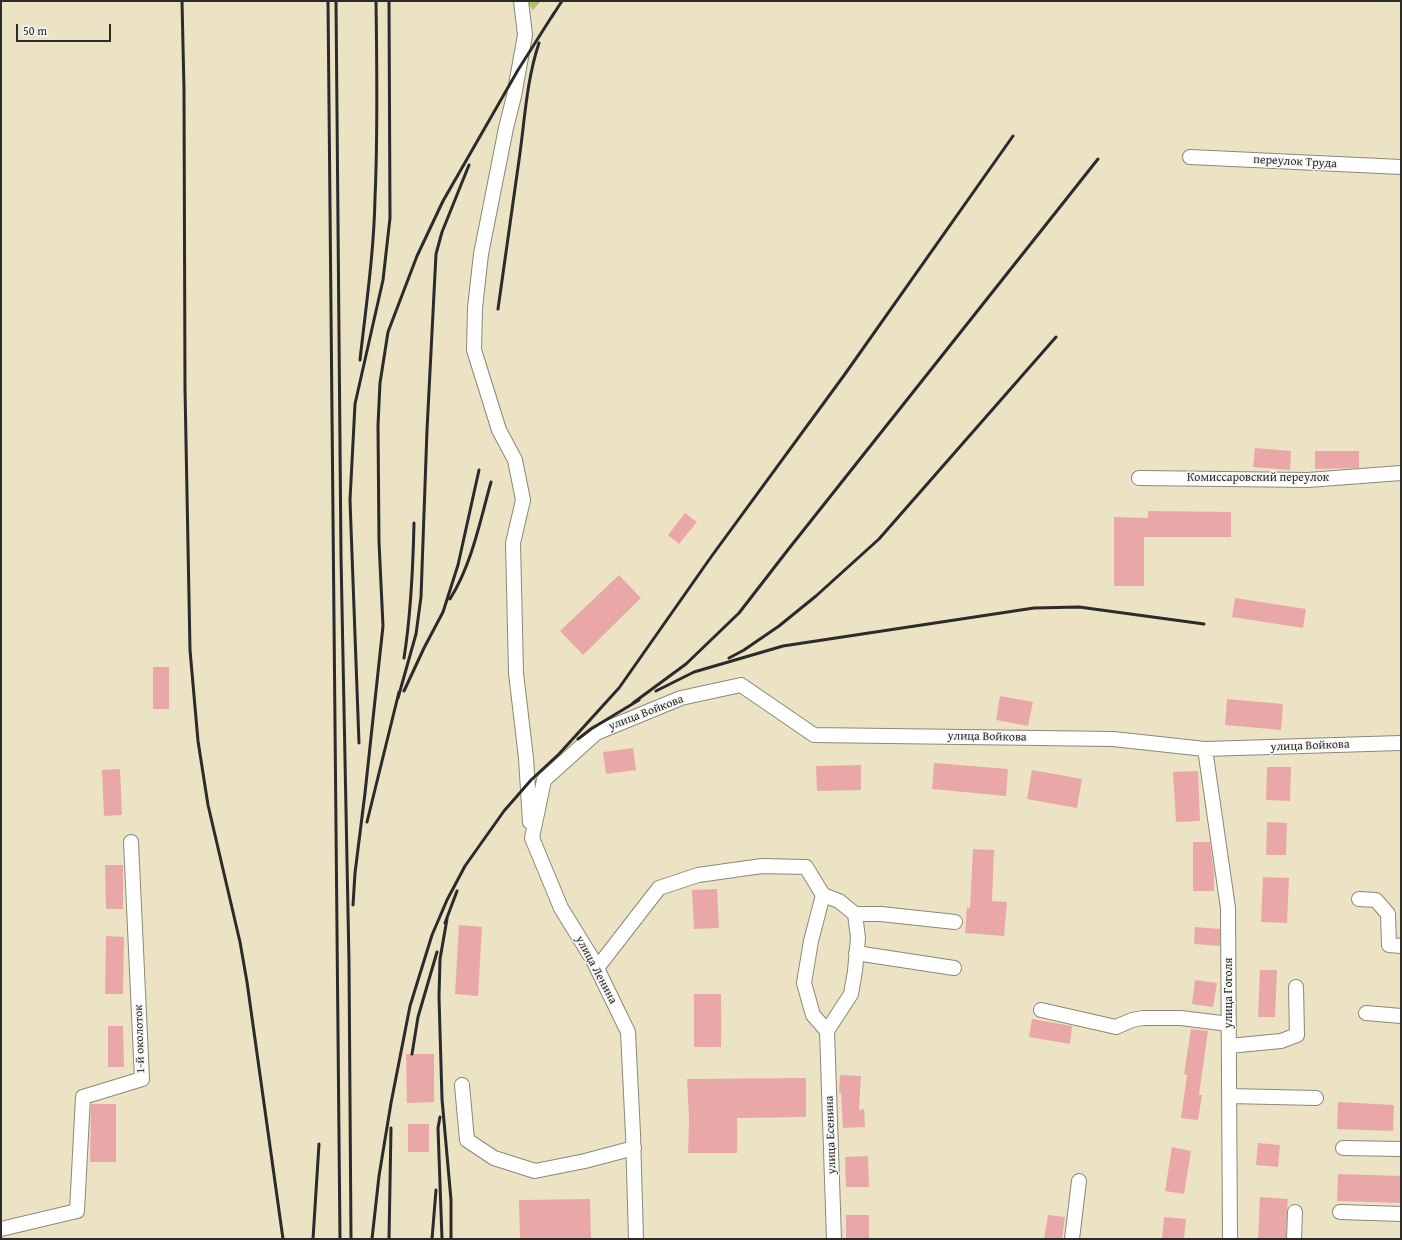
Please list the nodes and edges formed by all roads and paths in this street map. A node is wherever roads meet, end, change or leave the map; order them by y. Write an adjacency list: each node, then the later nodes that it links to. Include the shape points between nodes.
1 (521, 1): 8 (street, улица Ленина, via 525,35 481,254 475,308 474,350 499,430 515,460 523,500 513,543 516,673)
2 (1190, 156): 3 (street, переулок Труда)
3 (1401, 167)
4 (1401, 473): 5 (street, Комиссаровский переулок, via 1308,480)
5 (1139, 478)
6 (1401, 743): 7 (street, улица Войкова)
7 (1206, 749): 8 (street, улица Войкова, via 1112,739 814,735 741,685 681,698 596,733 544,780); 22 (street, улица Гоголя, via 1228,908)
8 (532, 838): 16 (street, улица Ленина, via 561,908)
9 (131, 842): 35 (street, 1-й околоток, via 142,1079 82,1097 77,1211)
10 (823, 895): 12 (street, via 839,901); 16 (street, via 806,867 762,866 691,877 659,888); 23 (street, via 811,941 804,983 813,1015)
11 (1359, 899): 14 (street, via 1376,900 1388,914 1389,945)
12 (855, 914): 13 (street); 15 (street, via 858,938)
13 (955, 922)
14 (1401, 946)
15 (856, 953): 17 (street); 23 (street, via 850,994)
16 (596, 968): 28 (street, улица Ленина, via 628,1032)
17 (954, 968)
18 (1296, 987): 24 (street, via 1297,1035 1281,1040)
19 (1041, 1010): 22 (street, via 1116,1027 1143,1018 1181,1018)
20 (1366, 1013): 21 (street)
21 (1401, 1016)
22 (1229, 1024): 24 (street, улица Гоголя)
23 (827, 1030): 37 (street, улица Есенина)
24 (1229, 1046): 26 (street, улица Гоголя)
25 (462, 1085): 28 (street, via 467,1140 494,1158 534,1171)
26 (1229, 1096): 27 (street); 39 (street, улица Гоголя)
27 (1316, 1098)
28 (634, 1148): 36 (street, улица Ленина)
29 (1343, 1148): 30 (street)
30 (1401, 1149)
31 (1079, 1181): 38 (street)
32 (1295, 1212): 40 (street)
33 (1340, 1212): 34 (street)
34 (1401, 1214)
35 (1, 1228)
36 (636, 1239)
37 (834, 1239)
38 (1072, 1239)
39 (1230, 1239)
40 (1294, 1239)

